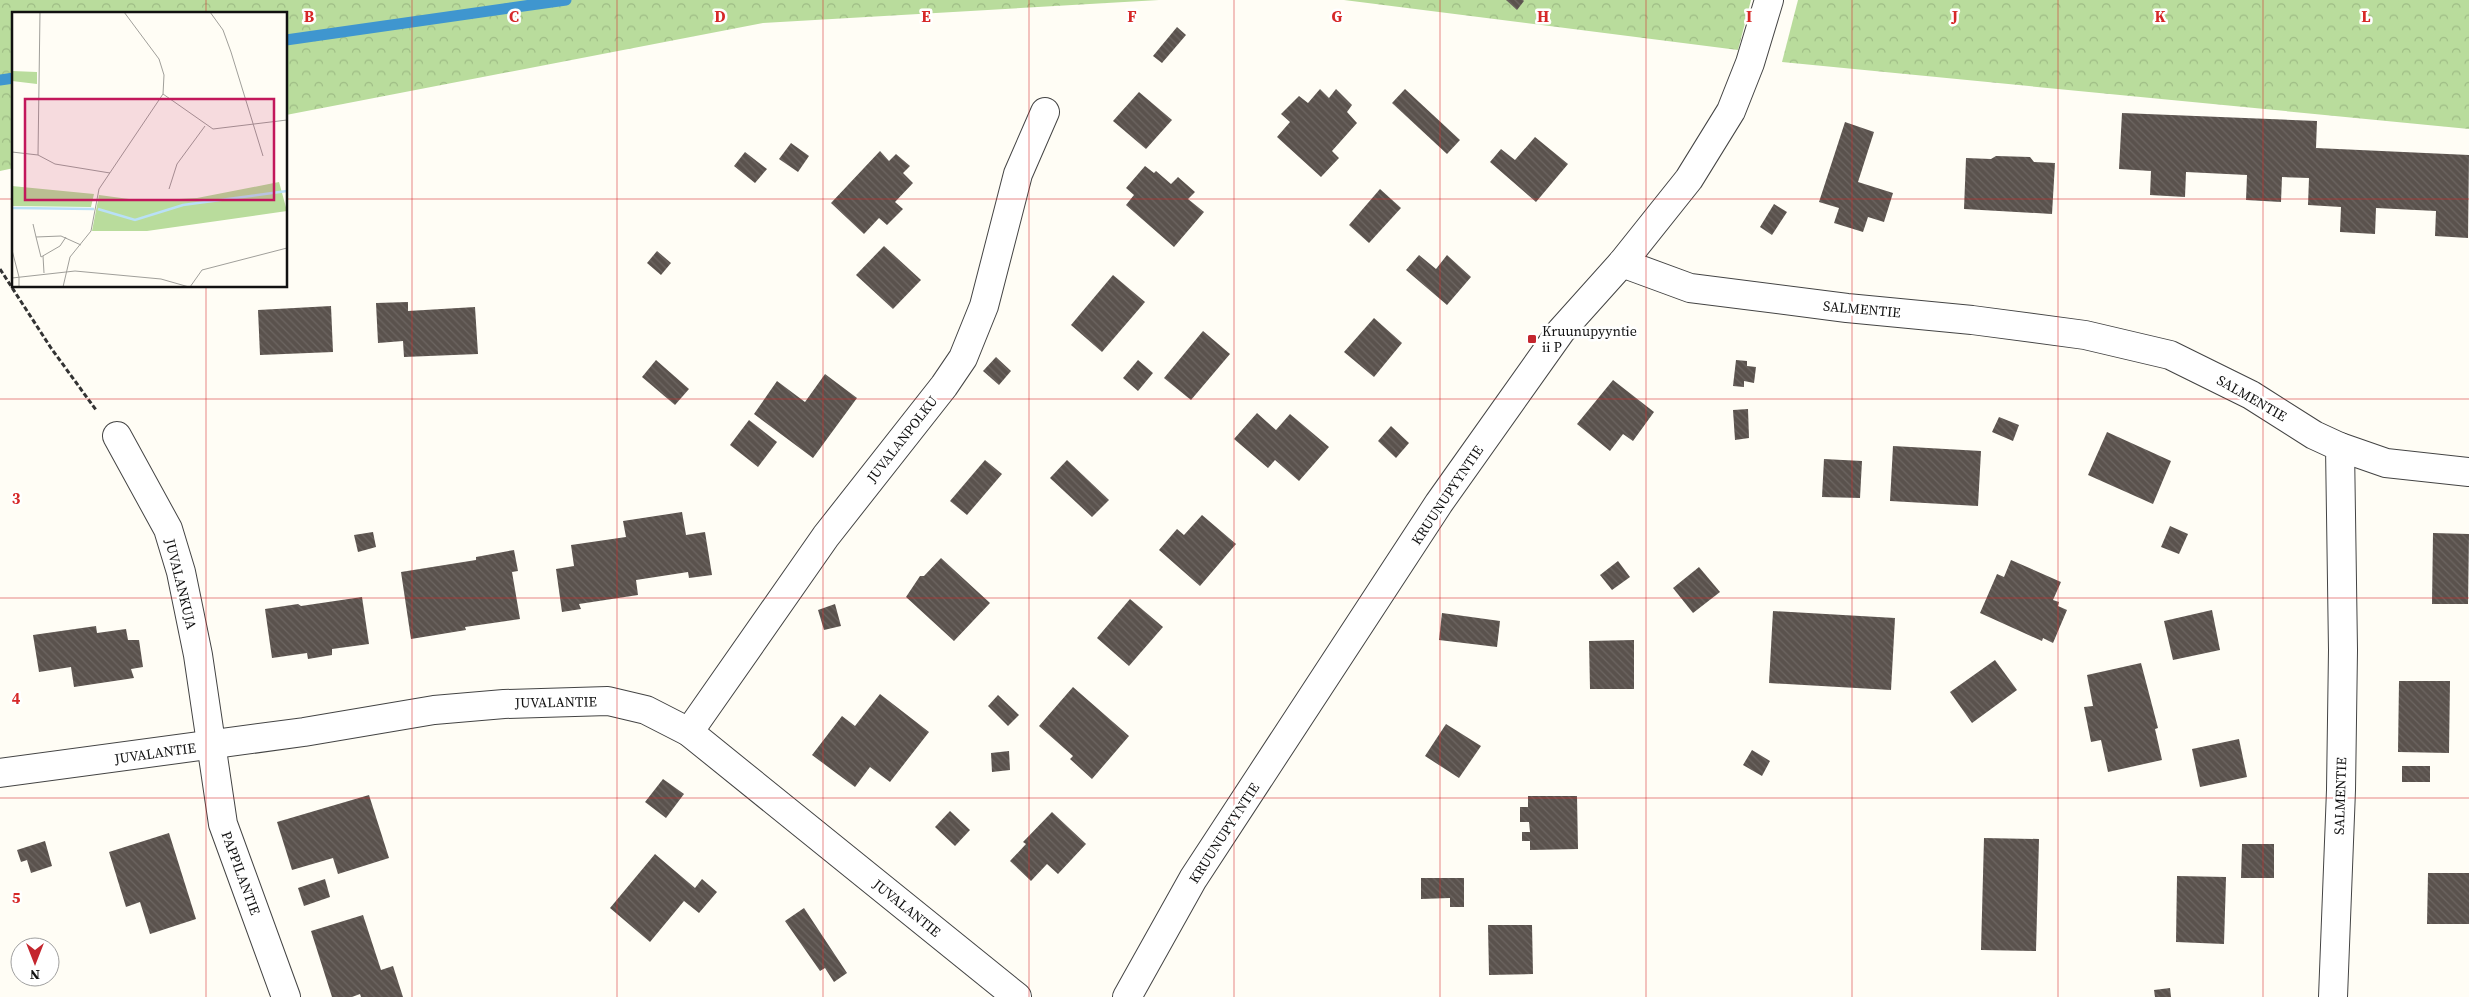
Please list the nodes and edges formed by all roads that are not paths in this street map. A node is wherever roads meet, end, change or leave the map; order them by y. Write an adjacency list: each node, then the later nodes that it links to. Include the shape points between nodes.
1 (1769, 0): 3 (street, KRUUNUPYYNTIE, via 1750,64 1731,111 1689,178)
2 (1045, 112): 7 (street, JUVALANPOLKU, via 1018,174 984,306 962,358 944,386 826,536)
3 (1622, 263): 5 (street, SALMENTIE, via 1690,288 2085,335 2170,355 2251,395); 12 (street, KRUUNUPYYNTIE, via 1561,331 1439,503 1193,879)
4 (117, 436): 8 (street, JUVALANKUJA, via 168,529 198,655)
5 (2340, 448): 6 (street, via 2386,463); 13 (street, SALMENTIE, via 2342,720)
6 (2469, 472)
7 (689, 732): 8 (street, JUVALANTIE, via 646,710 608,701 564,701 434,710); 11 (street, JUVALANTIE)
8 (210, 745): 9 (street, JUVALANTIE); 10 (street, PAPPILANTIE, via 223,824)
9 (0, 773)
10 (286, 997)
11 (1017, 997)
12 (1127, 997)
13 (2332, 997)

